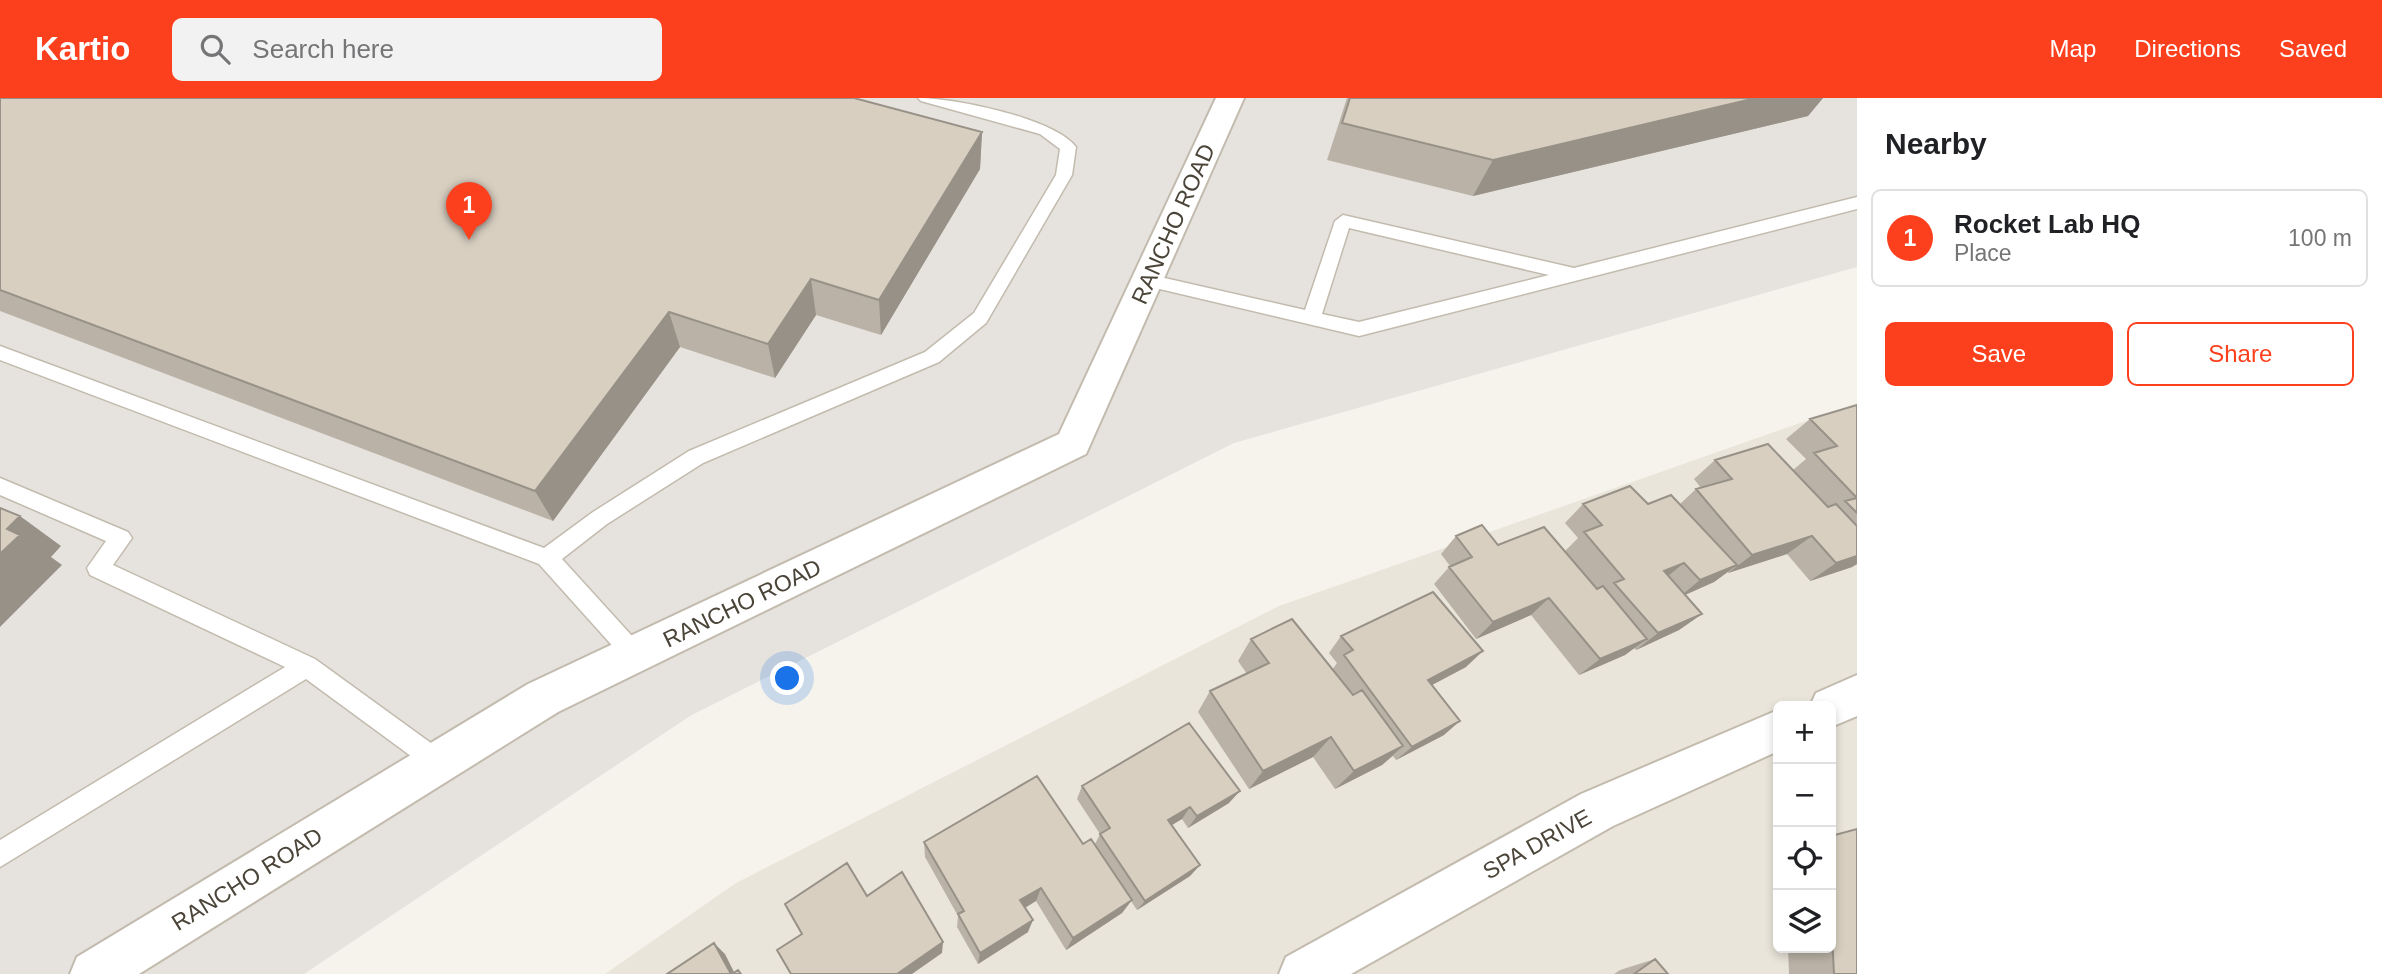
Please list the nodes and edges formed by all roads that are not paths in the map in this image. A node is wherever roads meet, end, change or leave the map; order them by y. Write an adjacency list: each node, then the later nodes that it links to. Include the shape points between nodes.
1 (926, 98): 9 (lane, via 1046,130 1068,147 1064,175 980,318 932,357 696,457)
2 (1220, 100): 5 (street, RANCHO ROAD)
3 (1857, 203): 4 (lane)
4 (1575, 274): 6 (lane, via 1359,329); 6 (lane, via 1343,221)
5 (1147, 280): 6 (lane); 10 (street, RANCHO ROAD, via 1073,444)
6 (1311, 319)
7 (0, 353): 9 (lane)
8 (0, 486): 11 (lane, via 121,538 98,568)
9 (547, 558): 10 (lane)
10 (634, 654): 15 (street, RANCHO ROAD, via 543,698)
11 (307, 666): 15 (lane); 16 (lane)
12 (1857, 695): 13 (street)
13 (1836, 705)
14 (1773, 732): 18 (street, SPA DRIVE, via 1597,810)
15 (438, 762): 17 (street, RANCHO ROAD)
16 (0, 854)
17 (94, 974)
18 (1303, 974)

